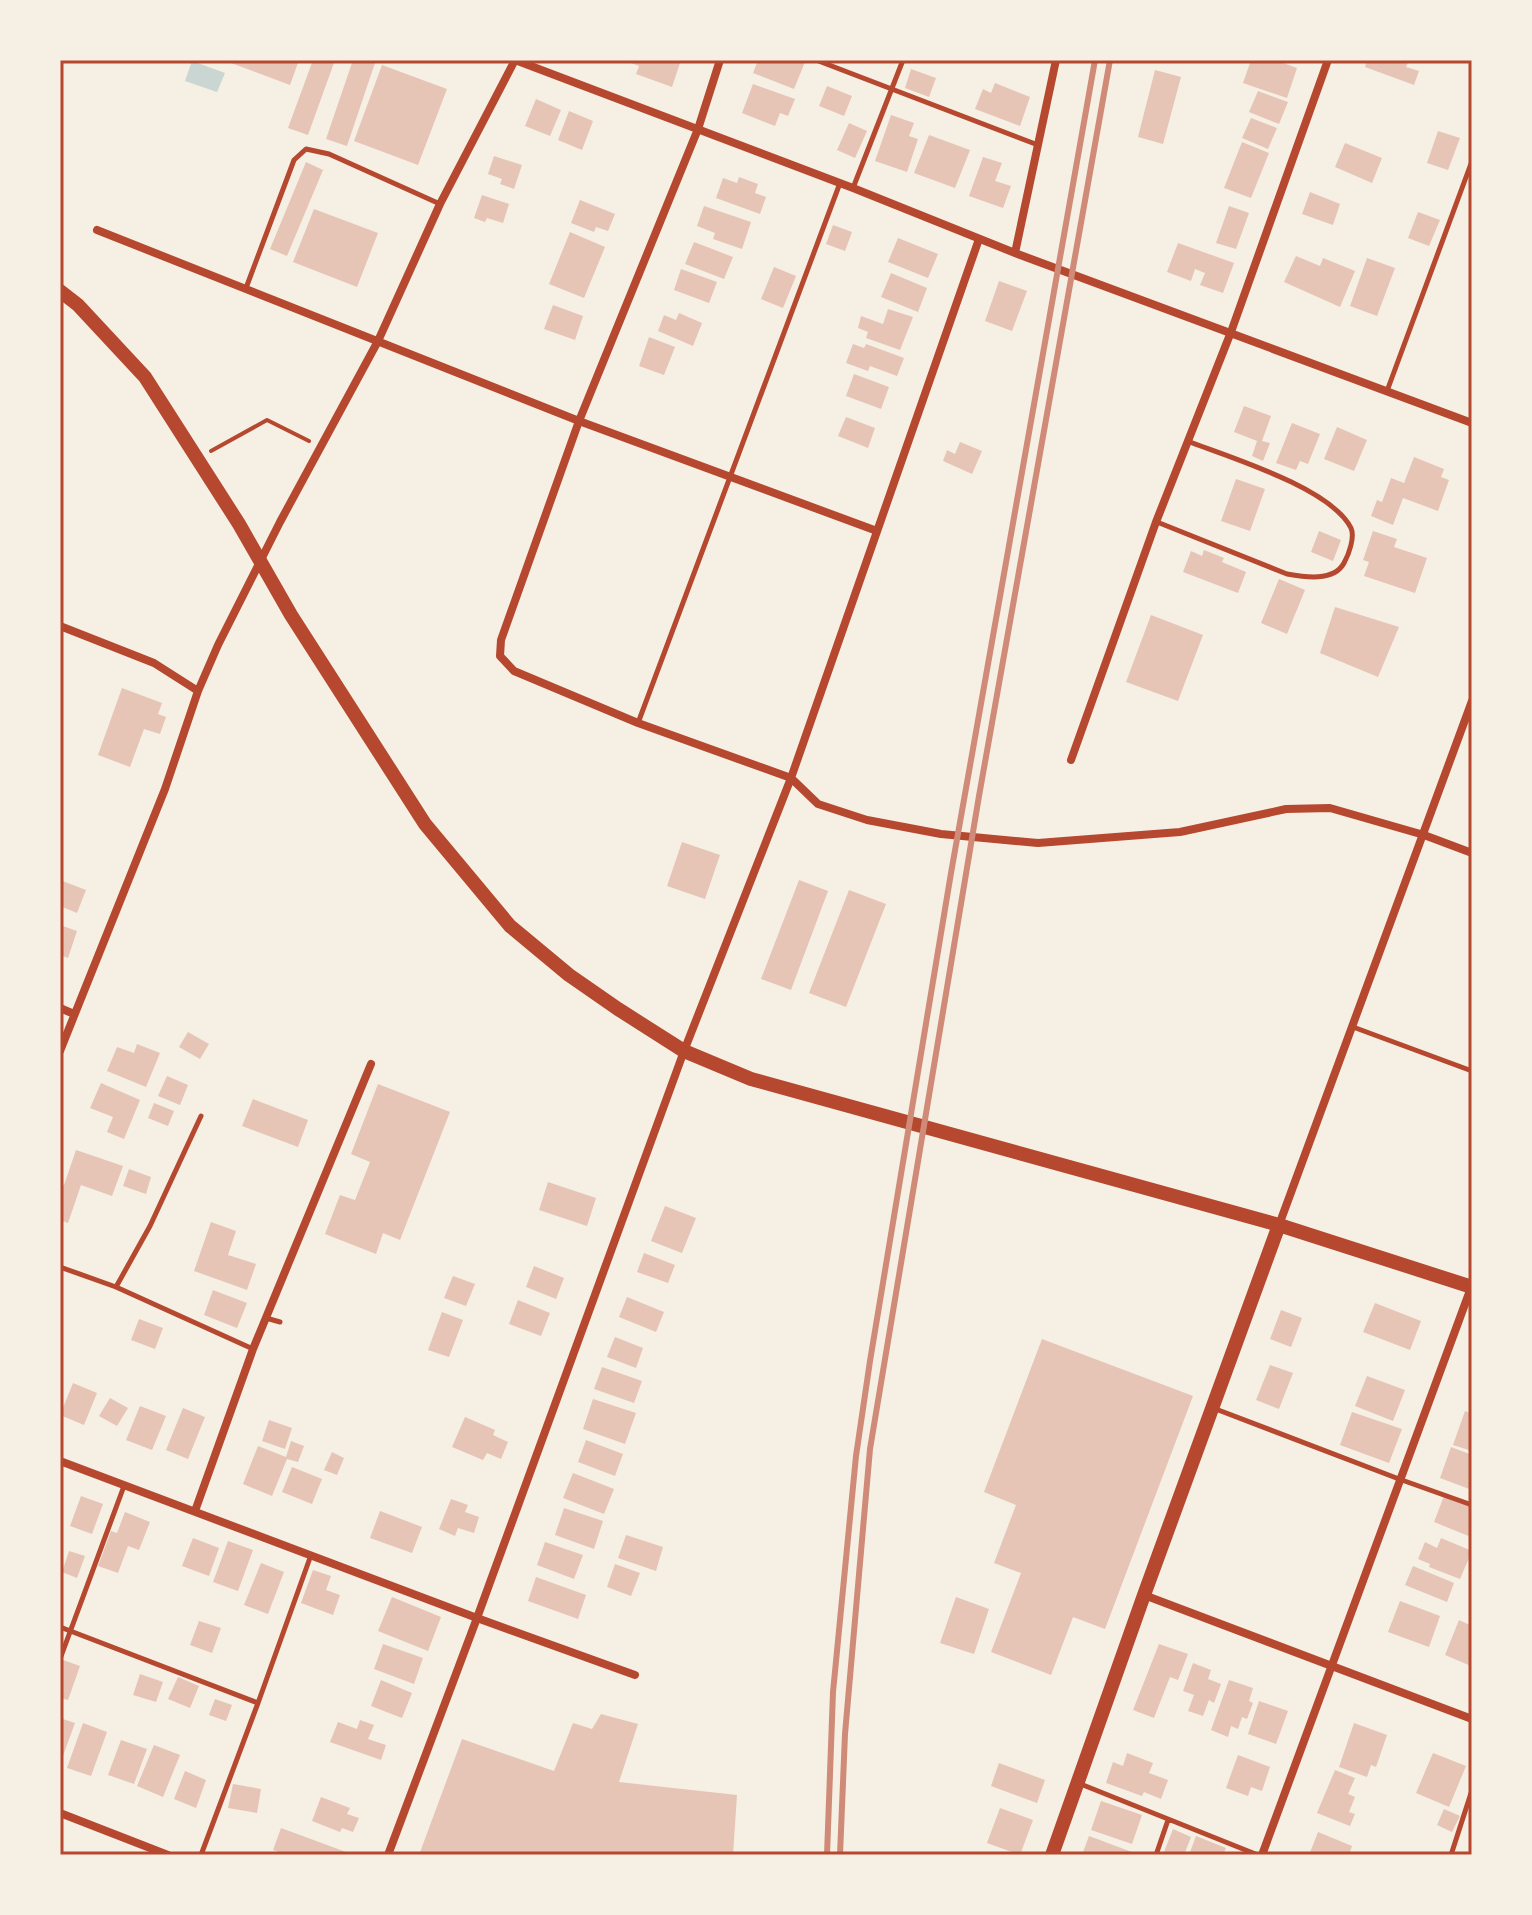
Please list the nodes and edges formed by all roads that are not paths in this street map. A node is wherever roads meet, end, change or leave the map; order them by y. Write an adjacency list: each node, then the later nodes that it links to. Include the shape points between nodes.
1 (515, 60): 8 (street); 13 (street)
2 (720, 60): 8 (street)
3 (816, 60): 7 (lane)
4 (903, 60): 7 (lane)
5 (1056, 60): 9 (street)
6 (1328, 60): 19 (street)
7 (891, 89): 9 (lane); 12 (lane)
8 (698, 129): 11 (street); 22 (street)
9 (1038, 145): 16 (street)
10 (1472, 161): 21 (lane)
11 (840, 183): 12 (street); 25 (lane)
12 (853, 188): 15 (street)
13 (440, 204): 17 (lane, via 329,154 306,149 294,160); 20 (street)
14 (97, 230): 17 (street)
15 (979, 239): 16 (street); 27 (street)
16 (1015, 253): 19 (street)
17 (246, 289): 20 (street)
18 (60, 291): 40 (main road, via 145,377 425,824 510,926 569,975)
19 (1231, 332): 21 (street); 24 (street)
20 (378, 341): 22 (street); 29 (street, via 280,522)
21 (1387, 391): 23 (street)
22 (579, 421): 25 (street); 31 (street, via 501,640 500,656 514,671)
23 (1472, 423)
24 (1187, 441): 26 (street); 26 (lane, via 1316,495 1350,527 1353,536 1344,563 1326,576 1287,574)
25 (729, 476): 27 (street); 31 (lane)
26 (1156, 522): 32 (street)
27 (877, 531): 33 (street)
28 (60, 626): 29 (street, via 154,663)
29 (198, 691): 37 (street, via 165,789)
30 (1472, 701): 34 (street)
31 (638, 723): 33 (street)
32 (1071, 760)
33 (791, 778): 34 (street, via 818,804 867,820 1038,843 1180,832 1286,809 1330,808); 40 (street)
34 (1424, 835): 35 (street); 38 (street)
35 (1472, 853)
36 (60, 1008): 37 (street)
37 (74, 1014): 39 (street)
38 (1352, 1027): 42 (lane); 44 (street)
39 (60, 1051)
40 (684, 1051): 44 (main road, via 805,1095); 59 (street)
41 (371, 1064): 48 (street)
42 (1472, 1071)
43 (201, 1116): 47 (lane)
44 (1279, 1225): 46 (main road); 51 (main road)
45 (60, 1267): 47 (lane)
46 (1472, 1286): 53 (street)
47 (116, 1287): 50 (lane)
48 (265, 1318): 49 (lane); 50 (street)
49 (280, 1322)
50 (253, 1349): 56 (street)
51 (1212, 1407): 53 (lane); 58 (main road)
52 (60, 1461): 54 (street)
53 (1399, 1479): 55 (lane); 63 (street)
54 (124, 1485): 56 (street); 61 (lane)
55 (1472, 1505)
56 (195, 1511): 57 (street)
57 (311, 1555): 59 (street); 65 (lane)
58 (1144, 1595): 63 (street); 67 (main road)
59 (477, 1618): 64 (street); 73 (street)
60 (60, 1627): 61 (lane)
61 (71, 1631): 62 (lane); 65 (lane)
62 (60, 1659)
63 (1330, 1665): 66 (street); 76 (street)
64 (635, 1675)
65 (258, 1703): 72 (lane)
66 (1472, 1719)
67 (1077, 1783): 70 (lane); 74 (main road)
68 (1472, 1790): 77 (lane)
69 (60, 1813): 71 (street)
70 (1168, 1820): 75 (lane); 76 (lane)
71 (168, 1855)
72 (201, 1855)
73 (388, 1855)
74 (1052, 1855)
75 (1156, 1855)
76 (1260, 1855)
77 (1451, 1855)

